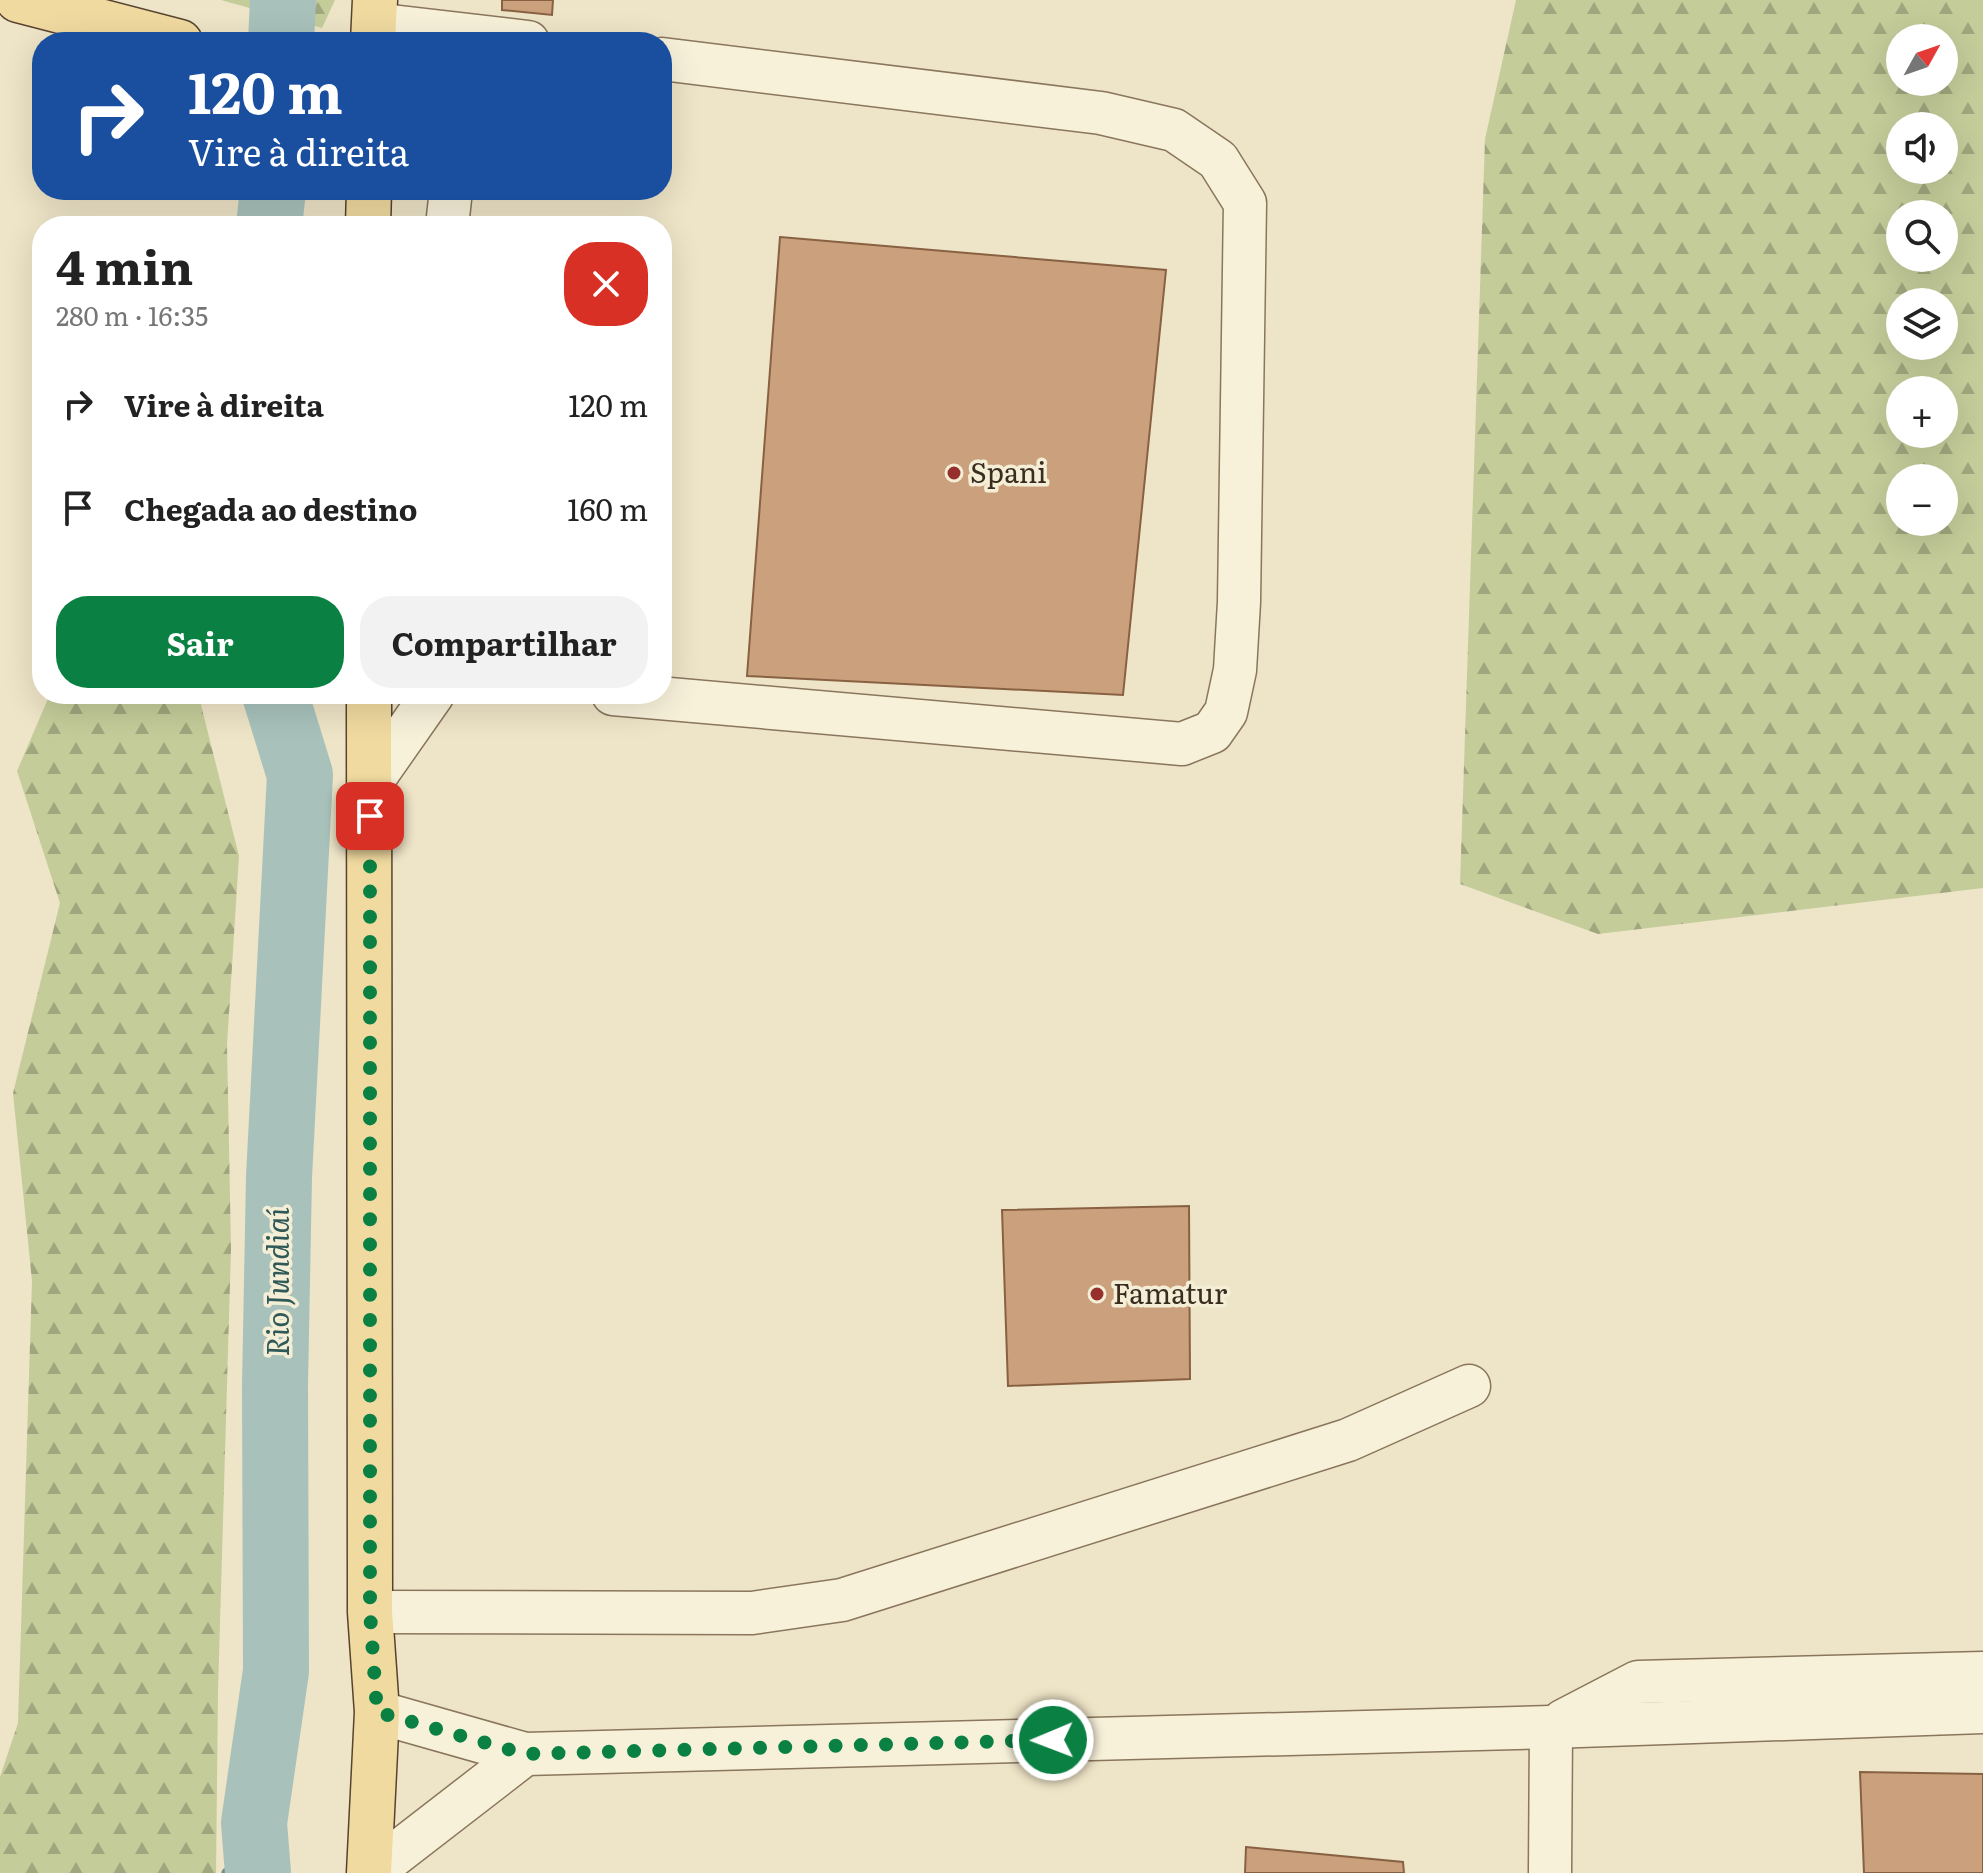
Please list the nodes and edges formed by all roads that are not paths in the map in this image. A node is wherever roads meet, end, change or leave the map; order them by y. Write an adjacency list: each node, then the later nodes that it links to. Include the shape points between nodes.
1 (18, 0): 4 (main road)
2 (374, 22): 3 (street)
3 (464, 26): 5 (street)
4 (141, 32)
5 (488, 32)
6 (672, 60): 7 (street, via 1101,113 1174,130 1218,160 1245,203 1235,670 1226,712 1212,732 1182,744)
7 (672, 699)
8 (369, 704): 10 (main road)
9 (426, 704): 10 (street)
10 (370, 784): 12 (main road)
11 (1469, 1386): 12 (street, via 1348,1440 842,1600 752,1613)
12 (370, 1612): 14 (main road)
13 (1983, 1673): 16 (street, via 1638,1682)
14 (377, 1712): 17 (street); 18 (main road)
15 (1983, 1712): 16 (street)
16 (1551, 1727): 17 (street); 19 (street)
17 (525, 1754): 18 (street)
18 (370, 1873)
19 (1550, 1873)

